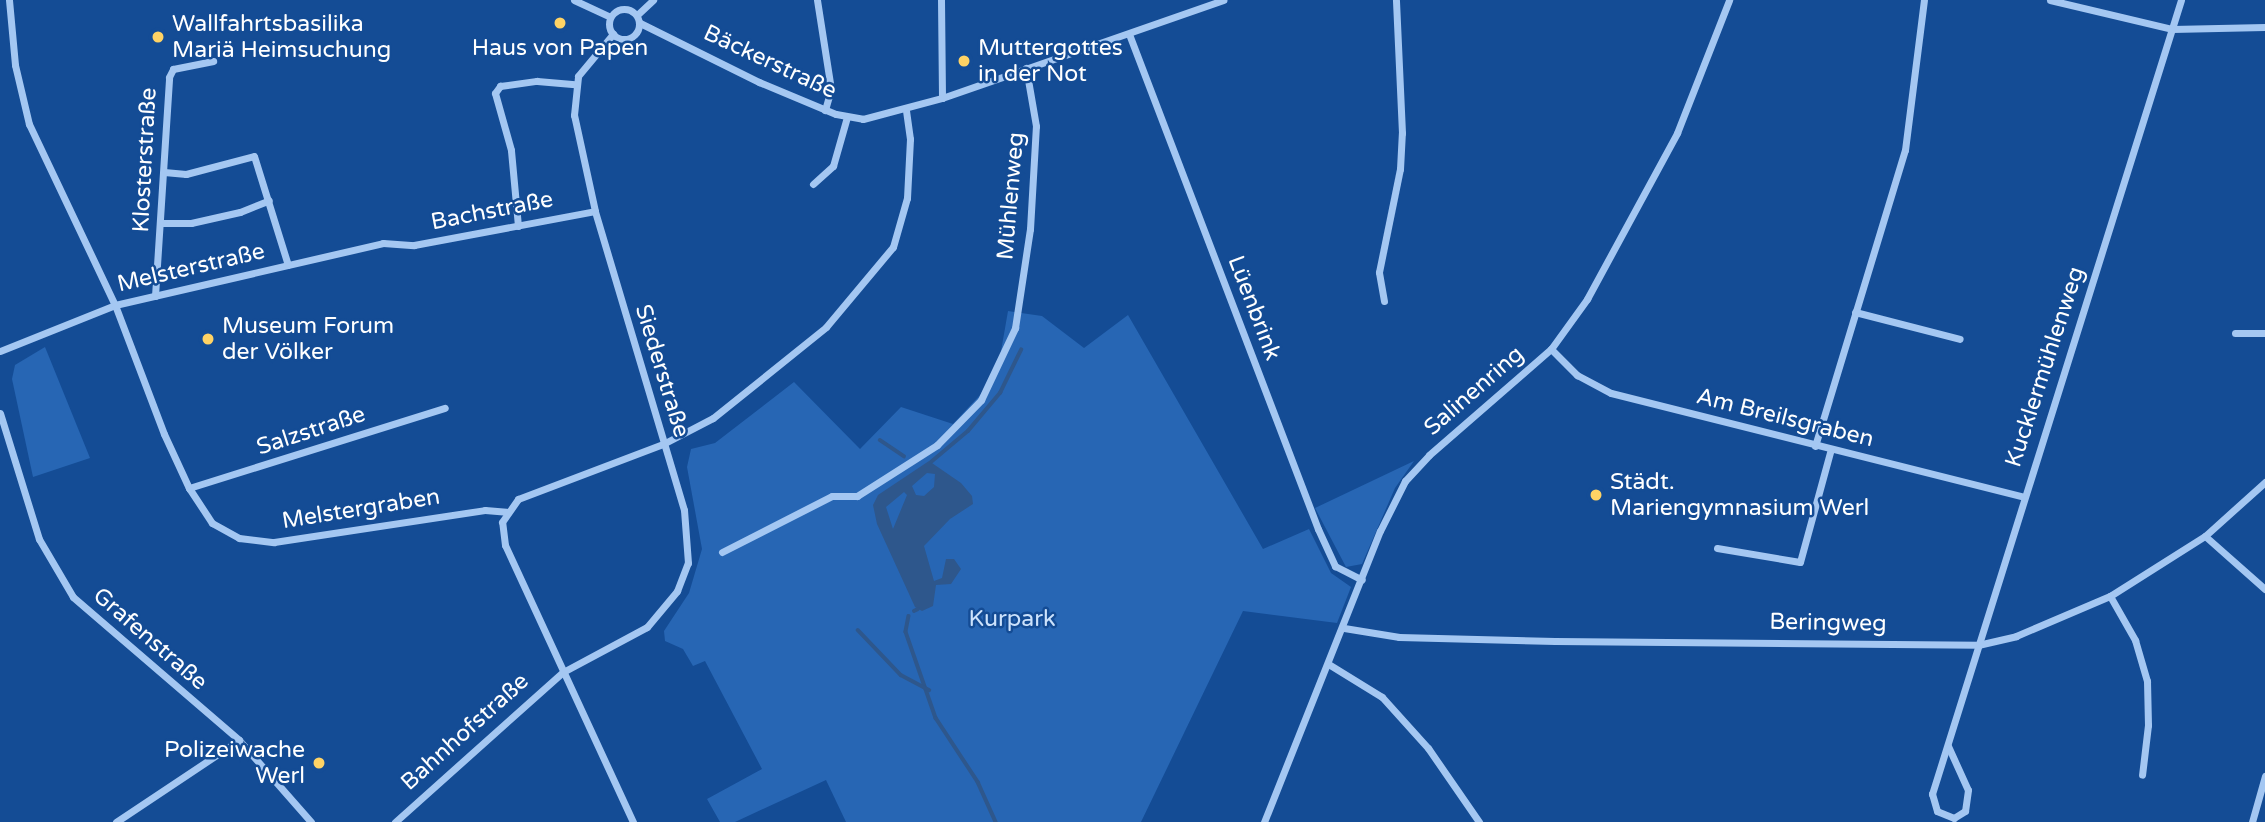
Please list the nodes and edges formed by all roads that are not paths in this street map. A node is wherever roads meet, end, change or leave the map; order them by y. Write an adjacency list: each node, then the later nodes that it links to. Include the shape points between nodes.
1 (9, 0): 36 (street, Melstergraben, via 15,65 29,124)
2 (574, 0): 13 (street)
3 (653, 0): 14 (street)
4 (817, 0): 23 (street, via 831,89)
5 (941, 0): 22 (street)
6 (1223, 0): 18 (street, Bäckerstraße)
7 (1396, 0): 35 (street, via 1402,133 1400,169 1379,272)
8 (1729, 0): 41 (street, Salinenring, via 1677,133 1587,299)
9 (1924, 0): 37 (street, via 1905,150)
10 (2050, 0): 16 (street)
11 (2181, 0): 16 (street, Kucklermühlenweg)
12 (624, 4): 13 (street); 14 (street, Bäckerstraße)
13 (610, 16): 17 (street)
14 (638, 19): 17 (street, via 630,38); 23 (street, Bäckerstraße)
15 (2265, 27): 16 (street)
16 (2172, 29): 50 (street, Kucklermühlenweg)
17 (613, 34): 21 (street)
18 (1129, 34): 20 (street, Bäckerstraße); 55 (street, Lüenbrink, via 1335,566)
19 (213, 61): 26 (street, Klosterstraße, via 173,69 169,77)
20 (1026, 68): 22 (street, Bäckerstraße); 54 (street, Mühlenweg, via 1035,109 1035,164 1015,327 981,400 937,445 857,496 832,496)
21 (575, 84): 29 (street, Siederstraße, via 574,115); 31 (street, via 537,81 500,86 495,93 511,150)
22 (942, 98): 24 (street, Bäckerstraße)
23 (825, 110): 25 (street, Bäckerstraße)
24 (906, 110): 25 (street, Bäckerstraße, via 863,119); 45 (street, via 911,139 907,198 893,247 880,268 826,327 781,367 713,418)
25 (847, 117): 27 (street, via 832,166)
26 (164, 172): 28 (street, via 186,174 254,156); 30 (street, Klosterstraße)
27 (813, 184)
28 (269, 200): 30 (street, via 191,223); 33 (street)
29 (595, 211): 31 (street, Bachstraße); 45 (street, Siederstraße)
30 (160, 223): 34 (street, Klosterstraße)
31 (518, 226): 32 (street, Bachstraße)
32 (397, 244): 33 (street, Melsterstraße)
33 (288, 265): 34 (street, Melsterstraße)
34 (155, 296): 36 (street, Melsterstraße)
35 (1384, 301)
36 (115, 305): 42 (street, Melsterstraße); 49 (street, Melstergraben, via 135,365)
37 (1855, 312): 40 (street); 46 (street)
38 (2235, 333): 39 (street)
39 (2265, 333)
40 (1960, 339)
41 (1551, 349): 46 (street, Am Breilsgraben, via 1577,375 1611,393); 55 (street, Salinenring, via 1405,481)
42 (0, 351)
43 (445, 408): 49 (street, Salzstraße)
44 (0, 413): 62 (street, Grafenstraße, via 39,540 73,597)
45 (663, 444): 51 (street, via 518,499); 61 (street, Siederstraße, via 687,521 690,550 684,576 647,627)
46 (1815, 446): 47 (street, Am Breilsgraben)
47 (1830, 450): 50 (street, Am Breilsgraben); 53 (street, via 1800,562)
48 (2265, 482): 52 (street, Beringweg)
49 (189, 488): 51 (street, Melstergraben, via 212,523 254,540 332,536 485,510)
50 (2024, 497): 59 (street, Kucklermühlenweg)
51 (506, 512): 61 (street, via 501,532 505,545)
52 (2205, 536): 56 (street); 57 (street, Beringweg)
53 (1717, 548)
54 (722, 552)
55 (1362, 580): 58 (street, Salinenring)
56 (2265, 589)
57 (2110, 596): 59 (street, Beringweg, via 2016,636); 64 (street, via 2135,640 2147,681)
58 (1344, 628): 59 (street, Beringweg, via 1382,636 1477,639); 60 (street, Salinenring)
59 (1978, 645): 63 (street, Kucklermühlenweg)
60 (1330, 665): 70 (street, Salinenring); 71 (street, via 1382,697 1428,748)
61 (563, 672): 68 (street, Bahnhofstraße); 69 (street)
62 (239, 740): 66 (street); 67 (street, Grafenstraße)
63 (1948, 747): 63 (street, Kucklermühlenweg, via 1932,794 1937,811 1954,818 1967,807 1968,790)
64 (2142, 775)
65 (2265, 776): 72 (street)
66 (116, 822)
67 (311, 822)
68 (394, 822)
69 (633, 822)
70 (1264, 822)
71 (1479, 822)
72 (2252, 822)

